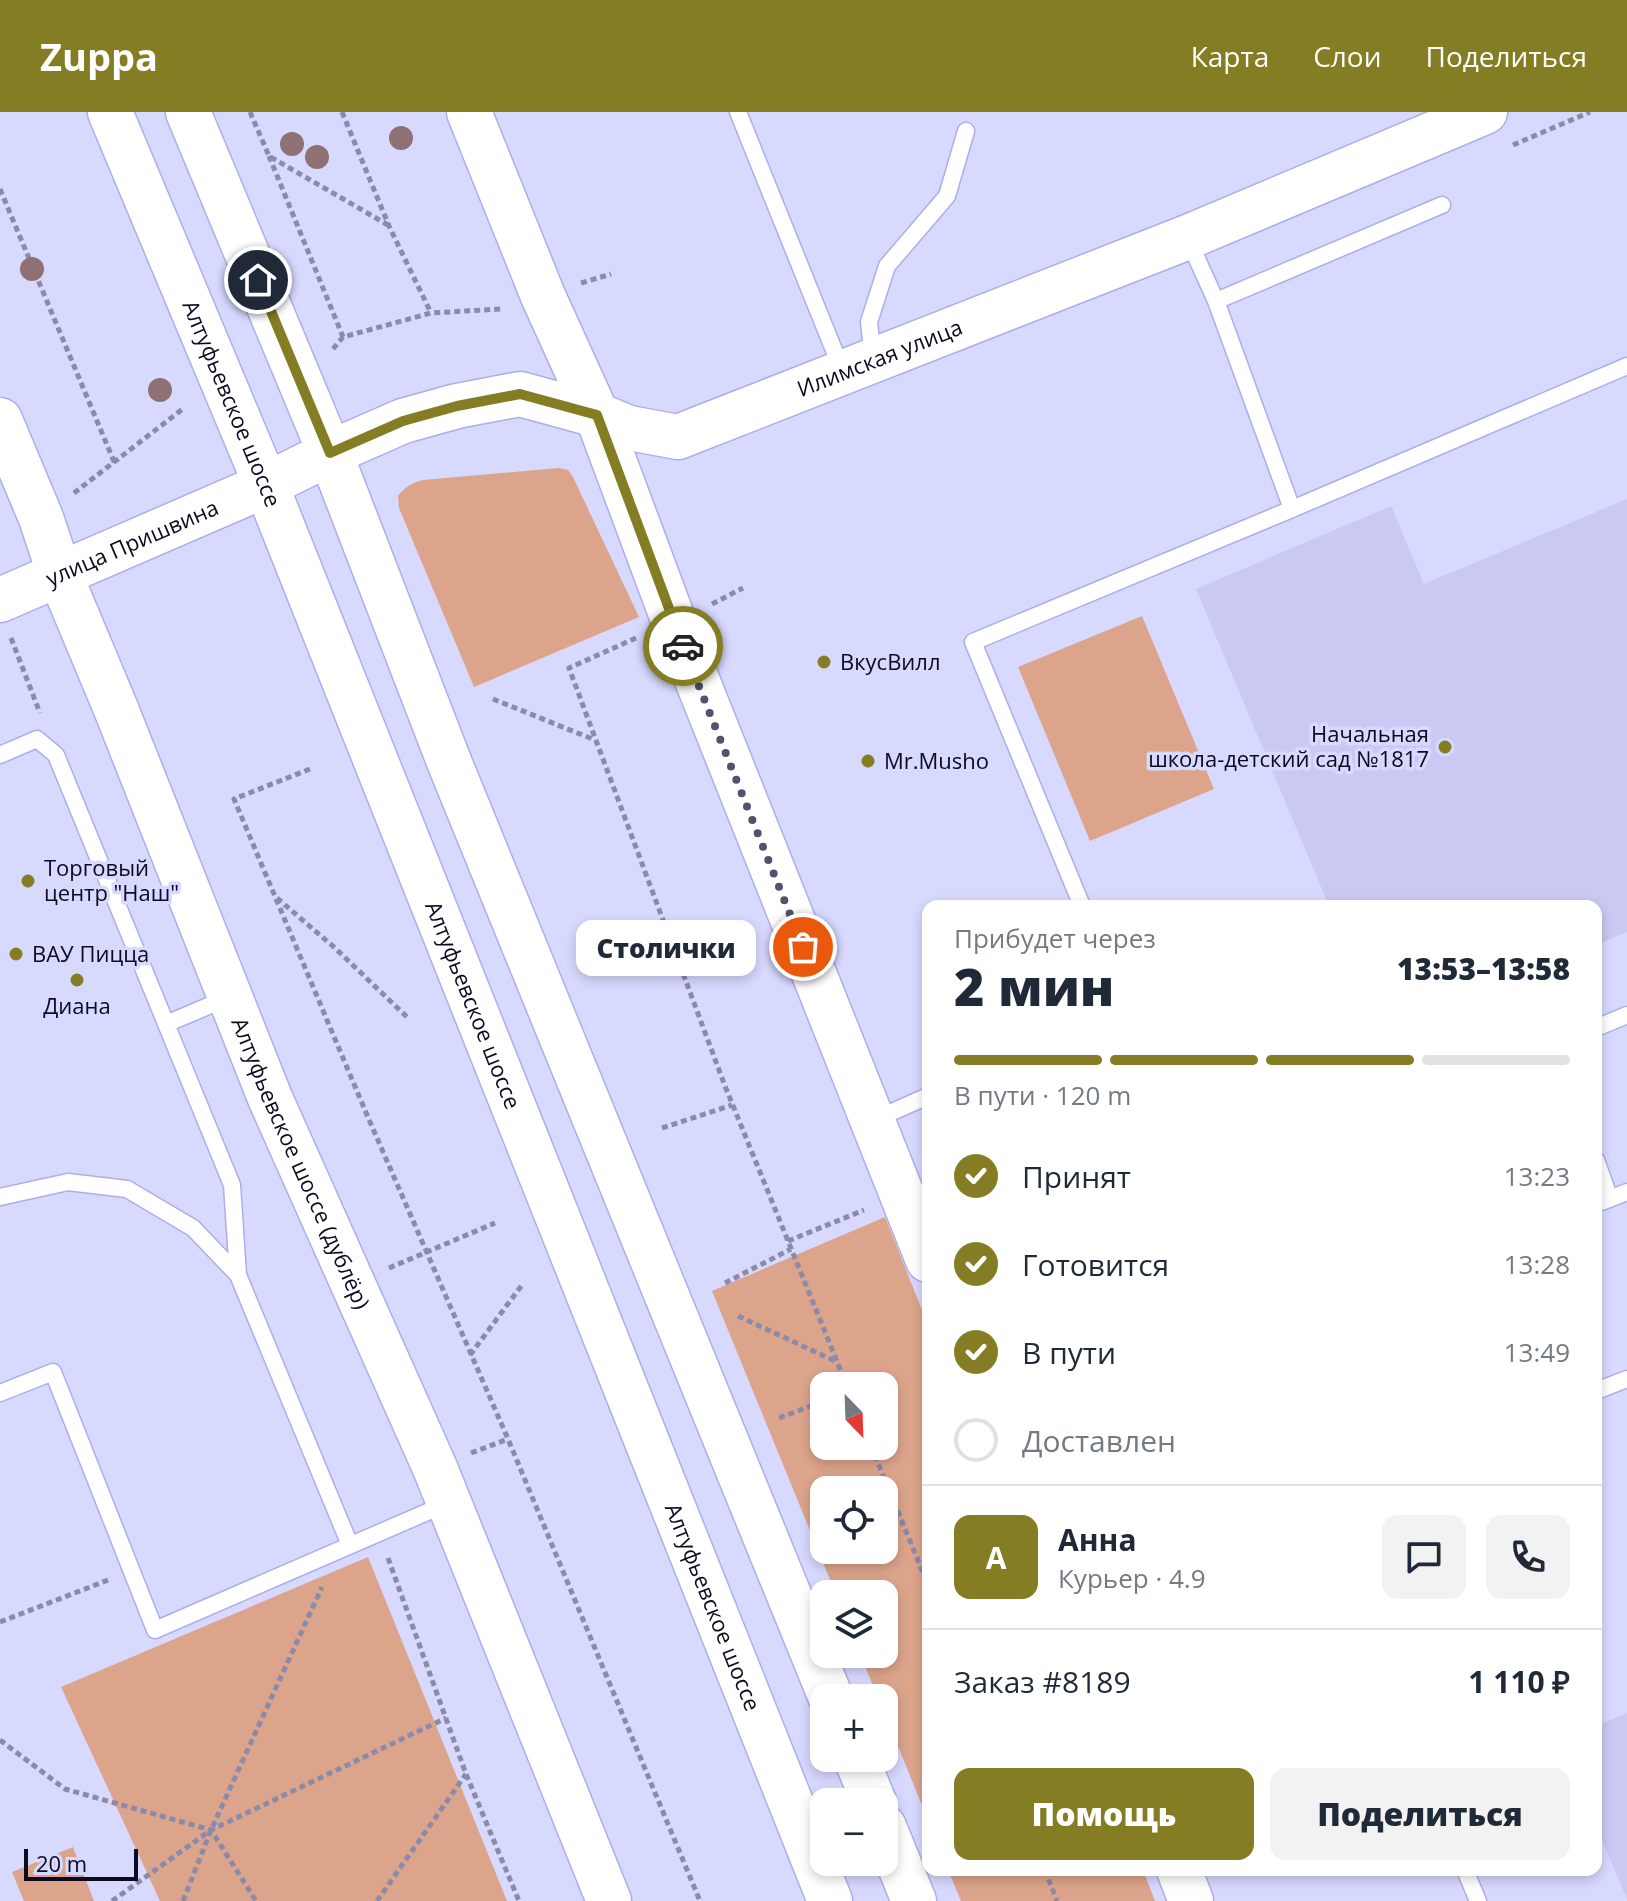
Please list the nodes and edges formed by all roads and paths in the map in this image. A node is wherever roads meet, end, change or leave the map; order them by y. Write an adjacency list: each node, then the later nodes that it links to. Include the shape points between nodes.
1 (110, 112): 29 (main road, Алтуфьевское шоссе)
2 (188, 112): 27 (main road)
3 (250, 112): 9 (path)
4 (342, 112): 12 (path)
5 (469, 112): 24 (main road)
6 (738, 112): 21 (lane)
7 (1485, 112): 13 (main road, Илимская улица)
8 (966, 131): 21 (lane, via 947,196 887,266)
9 (269, 156): 12 (path); 19 (path)
10 (0, 189): 28 (path)
11 (1442, 205): 16 (lane)
12 (389, 226): 18 (path)
13 (1188, 237): 16 (lane); 21 (main road, Илимская улица)
14 (611, 274): 15 (path)
15 (574, 285)
16 (1216, 301): 31 (lane)
17 (501, 309): 18 (path)
18 (431, 313): 19 (path)
19 (343, 337): 20 (path)
20 (333, 349)
21 (858, 366): 26 (main road, Илимская улица)
22 (1627, 366): 31 (lane)
23 (184, 408): 28 (path)
24 (597, 415): 26 (main road, via 629,428); 27 (main road, via 520,394 403,421); 30 (main road)
25 (0, 420): 32 (main road, Алтуфьевское шоссе (дублёр), via 16,473)
26 (678, 437): 30 (main road, via 645,464)
27 (330, 453): 29 (main road); 83 (main road, via 448,759)
28 (115, 464): 32 (path)
29 (266, 485): 33 (main road, улица Пришвина); 99 (main road, Алтуфьевское шоссе)
30 (633, 508): 52 (main road)
31 (1292, 509): 44 (lane, via 973,642)
32 (41, 518): 33 (main road, Алтуфьевское шоссе (дублёр))
33 (60, 575): 36 (main road, улица Пришвина); 45 (main road, Алтуфьевское шоссе (дублёр))
34 (743, 588): 35 (path)
35 (704, 608)
36 (6, 619): 41 (path)
37 (636, 638): 39 (path, via 569,668)
38 (493, 699): 39 (path)
39 (596, 741): 51 (path)
40 (0, 755): 41 (lane, via 37,739)
41 (56, 755): 48 (lane)
42 (310, 769): 43 (path, via 234,799)
43 (276, 897): 47 (path); 62 (path)
44 (1080, 900)
45 (230, 997): 48 (lane); 64 (main road, Алтуфьевское шоссе (дублёр))
46 (1627, 1015): 49 (lane)
47 (408, 1018)
48 (166, 1024): 63 (lane, via 232,1185)
49 (1602, 1025)
50 (922, 1099): 52 (lane)
51 (732, 1105): 53 (path); 59 (path)
52 (871, 1121): 60 (main road)
53 (662, 1128)
54 (1627, 1192): 56 (lane)
55 (0, 1197): 63 (lane, via 68,1182 127,1189 193,1228)
56 (1603, 1202)
57 (865, 1210): 59 (path)
58 (495, 1223): 62 (path)
59 (788, 1241): 61 (path)
60 (922, 1245)
61 (791, 1249): 65 (path); 69 (path)
62 (427, 1252): 64 (path); 68 (path)
63 (238, 1275): 79 (lane)
64 (353, 1283): 77 (main road, Алтуфьевское шоссе (дублёр))
65 (725, 1283)
66 (522, 1285): 68 (path)
67 (738, 1316): 69 (path)
68 (470, 1355): 98 (path)
69 (836, 1361): 70 (path)
70 (841, 1372)
71 (1627, 1379): 72 (lane)
72 (1602, 1389)
73 (0, 1393): 80 (lane, via 53,1372)
74 (810, 1406): 75 (path)
75 (779, 1418)
76 (877, 1460): 81 (path)
77 (449, 1503): 78 (lane); 97 (main road, Алтуфьевское шоссе (дублёр))
78 (379, 1533): 79 (lane); 84 (path)
79 (344, 1548): 80 (lane, via 155,1630); 87 (path)
80 (131, 1570): 82 (path)
81 (922, 1570)
82 (0, 1622)
83 (825, 1684)
84 (446, 1718): 86 (path); 87 (path)
85 (0, 1740): 87 (path, via 65,1789)
86 (466, 1774): 95 (path); 96 (path)
87 (211, 1830): 92 (path); 93 (path); 94 (path)
88 (898, 1862): 100 (main road)
89 (1047, 1876): 101 (path)
90 (1181, 1876): 102 (main road)
91 (1468, 1876): 103 (lane)
92 (112, 1901)
93 (183, 1901)
94 (256, 1901)
95 (377, 1901)
96 (519, 1901)
97 (609, 1901)
98 (700, 1901)
99 (830, 1901)
100 (914, 1901)
101 (1057, 1901)
102 (1191, 1901)
103 (1478, 1901)

